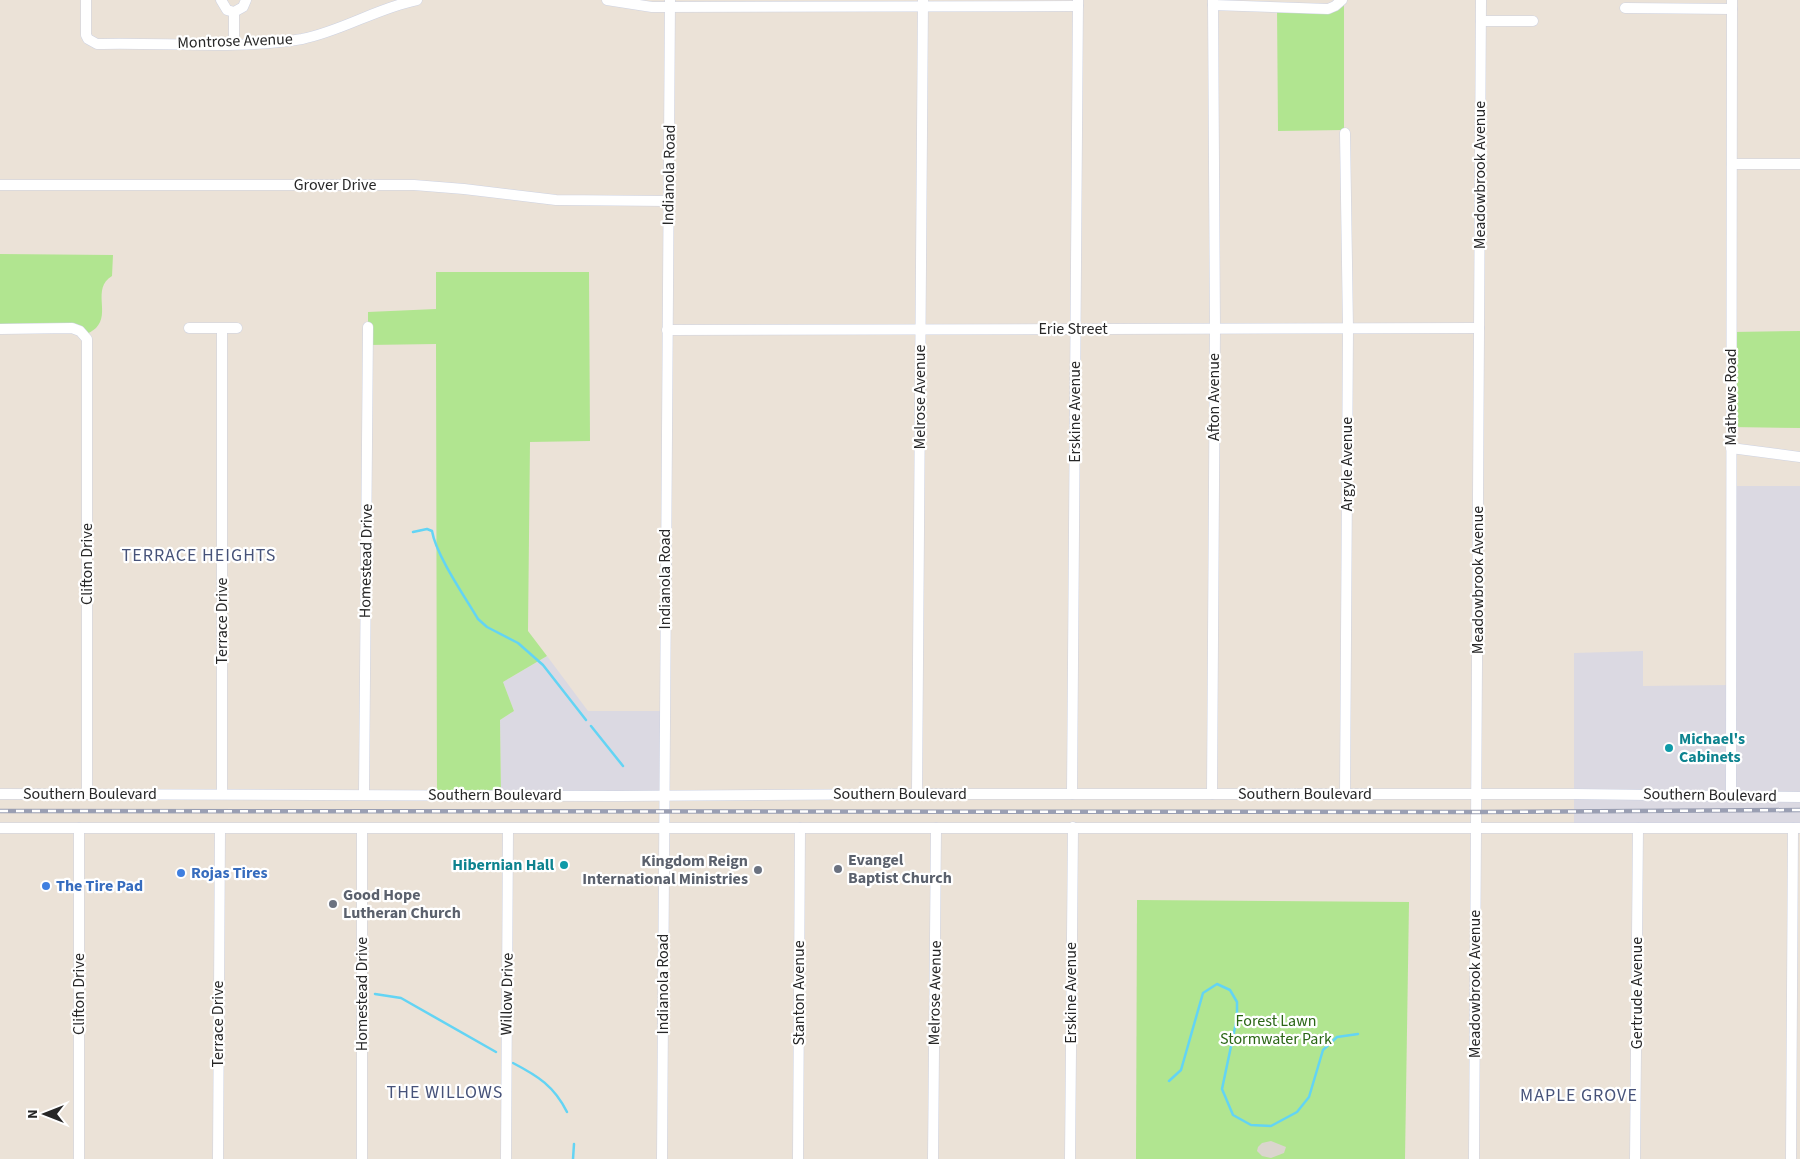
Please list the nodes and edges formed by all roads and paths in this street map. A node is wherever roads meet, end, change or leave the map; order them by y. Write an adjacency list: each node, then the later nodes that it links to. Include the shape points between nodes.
1 (86, 0): 17 (street, Montrose Avenue, via 86,35 97,44)
2 (221, 0): 14 (street, via 227,10)
3 (246, 0): 14 (street, via 243,7)
4 (416, 0): 17 (street, Montrose Avenue, via 317,35 272,43)
5 (607, 0): 8 (street, via 633,5)
6 (1342, 0): 11 (street, via 1336,6 1316,9)
7 (1481, 0): 15 (street, Meadowbrook Avenue)
8 (670, 3): 9 (street); 22 (street, Indianola Road)
9 (923, 3): 10 (street); 31 (street, Melrose Avenue)
10 (1078, 3): 32 (street, Erskine Avenue)
11 (1213, 3): 26 (street, Afton Avenue)
12 (1732, 4): 13 (street); 19 (street, Mathews Road)
13 (1626, 8)
14 (234, 12): 17 (street)
15 (1481, 21): 16 (street); 28 (street, Meadowbrook Avenue)
16 (1533, 21)
17 (234, 44)
18 (1345, 134): 27 (street, Argyle Avenue)
19 (1732, 164): 20 (street); 34 (street, Mathews Road)
20 (1800, 164)
21 (0, 185): 22 (street, Grover Drive, via 414,185 556,200)
22 (668, 201): 33 (street, Indianola Road)
23 (368, 327): 39 (street, Homestead Drive)
24 (189, 328): 30 (street)
25 (237, 328): 30 (street)
26 (1215, 328): 27 (street, Erie Street); 32 (street, Erie Street); 42 (street, Afton Avenue)
27 (1348, 328): 28 (street, Erie Street); 43 (street, Argyle Avenue)
28 (1479, 328): 44 (street, Meadowbrook Avenue)
29 (0, 329): 37 (street, Clifton Drive, via 72,328 87,339)
30 (222, 329): 38 (street, Terrace Drive)
31 (920, 329): 32 (street, Erie Street); 33 (street, Erie Street); 40 (street, Melrose Avenue)
32 (1076, 329): 41 (street, Erskine Avenue)
33 (667, 330): 46 (street, Indianola Road)
34 (1731, 448): 35 (street); 45 (street, Mathews Road)
35 (1800, 457)
36 (0, 794): 37 (street, Southern Boulevard)
37 (87, 794): 38 (street, Southern Boulevard)
38 (222, 794): 39 (street, Southern Boulevard)
39 (364, 794): 46 (street, Southern Boulevard)
40 (917, 794): 41 (street, Southern Boulevard); 46 (street, Southern Boulevard)
41 (1072, 794): 42 (street, Southern Boulevard)
42 (1212, 794): 43 (street, Southern Boulevard)
43 (1345, 794): 44 (street, Southern Boulevard)
44 (1476, 795): 45 (street, Southern Boulevard); 48 (street, Meadowbrook Avenue)
45 (1731, 795): 47 (street, Southern Boulevard)
46 (664, 796): 51 (street, Indianola Road)
47 (1800, 797)
48 (1476, 827): 54 (street, Southern Boulevard); 55 (street, Southern Boulevard); 68 (street, Meadowbrook Avenue)
49 (0, 828): 50 (street, Southern Boulevard)
50 (79, 828): 57 (street, Southern Boulevard); 60 (street, Clifton Drive)
51 (664, 828): 52 (street, Southern Boulevard); 59 (street, Southern Boulevard); 64 (street, Indianola Road)
52 (800, 828): 53 (street, Southern Boulevard); 65 (street, Stanton Avenue)
53 (936, 828): 54 (street, Southern Boulevard); 66 (street, Melrose Avenue)
54 (1073, 828): 67 (street, Erskine Avenue)
55 (1638, 828): 56 (street, Southern Boulevard); 69 (street, Gertrude Avenue)
56 (1797, 828): 70 (street)
57 (220, 829): 58 (street, Southern Boulevard); 61 (street, Terrace Drive)
58 (362, 829): 59 (street, Southern Boulevard); 62 (street, Homestead Drive)
59 (508, 829): 63 (street, Willow Drive)
60 (79, 1159)
61 (218, 1159)
62 (362, 1159)
63 (506, 1159)
64 (662, 1159)
65 (798, 1159)
66 (933, 1159)
67 (1070, 1159)
68 (1474, 1159)
69 (1635, 1159)
70 (1791, 1159)

